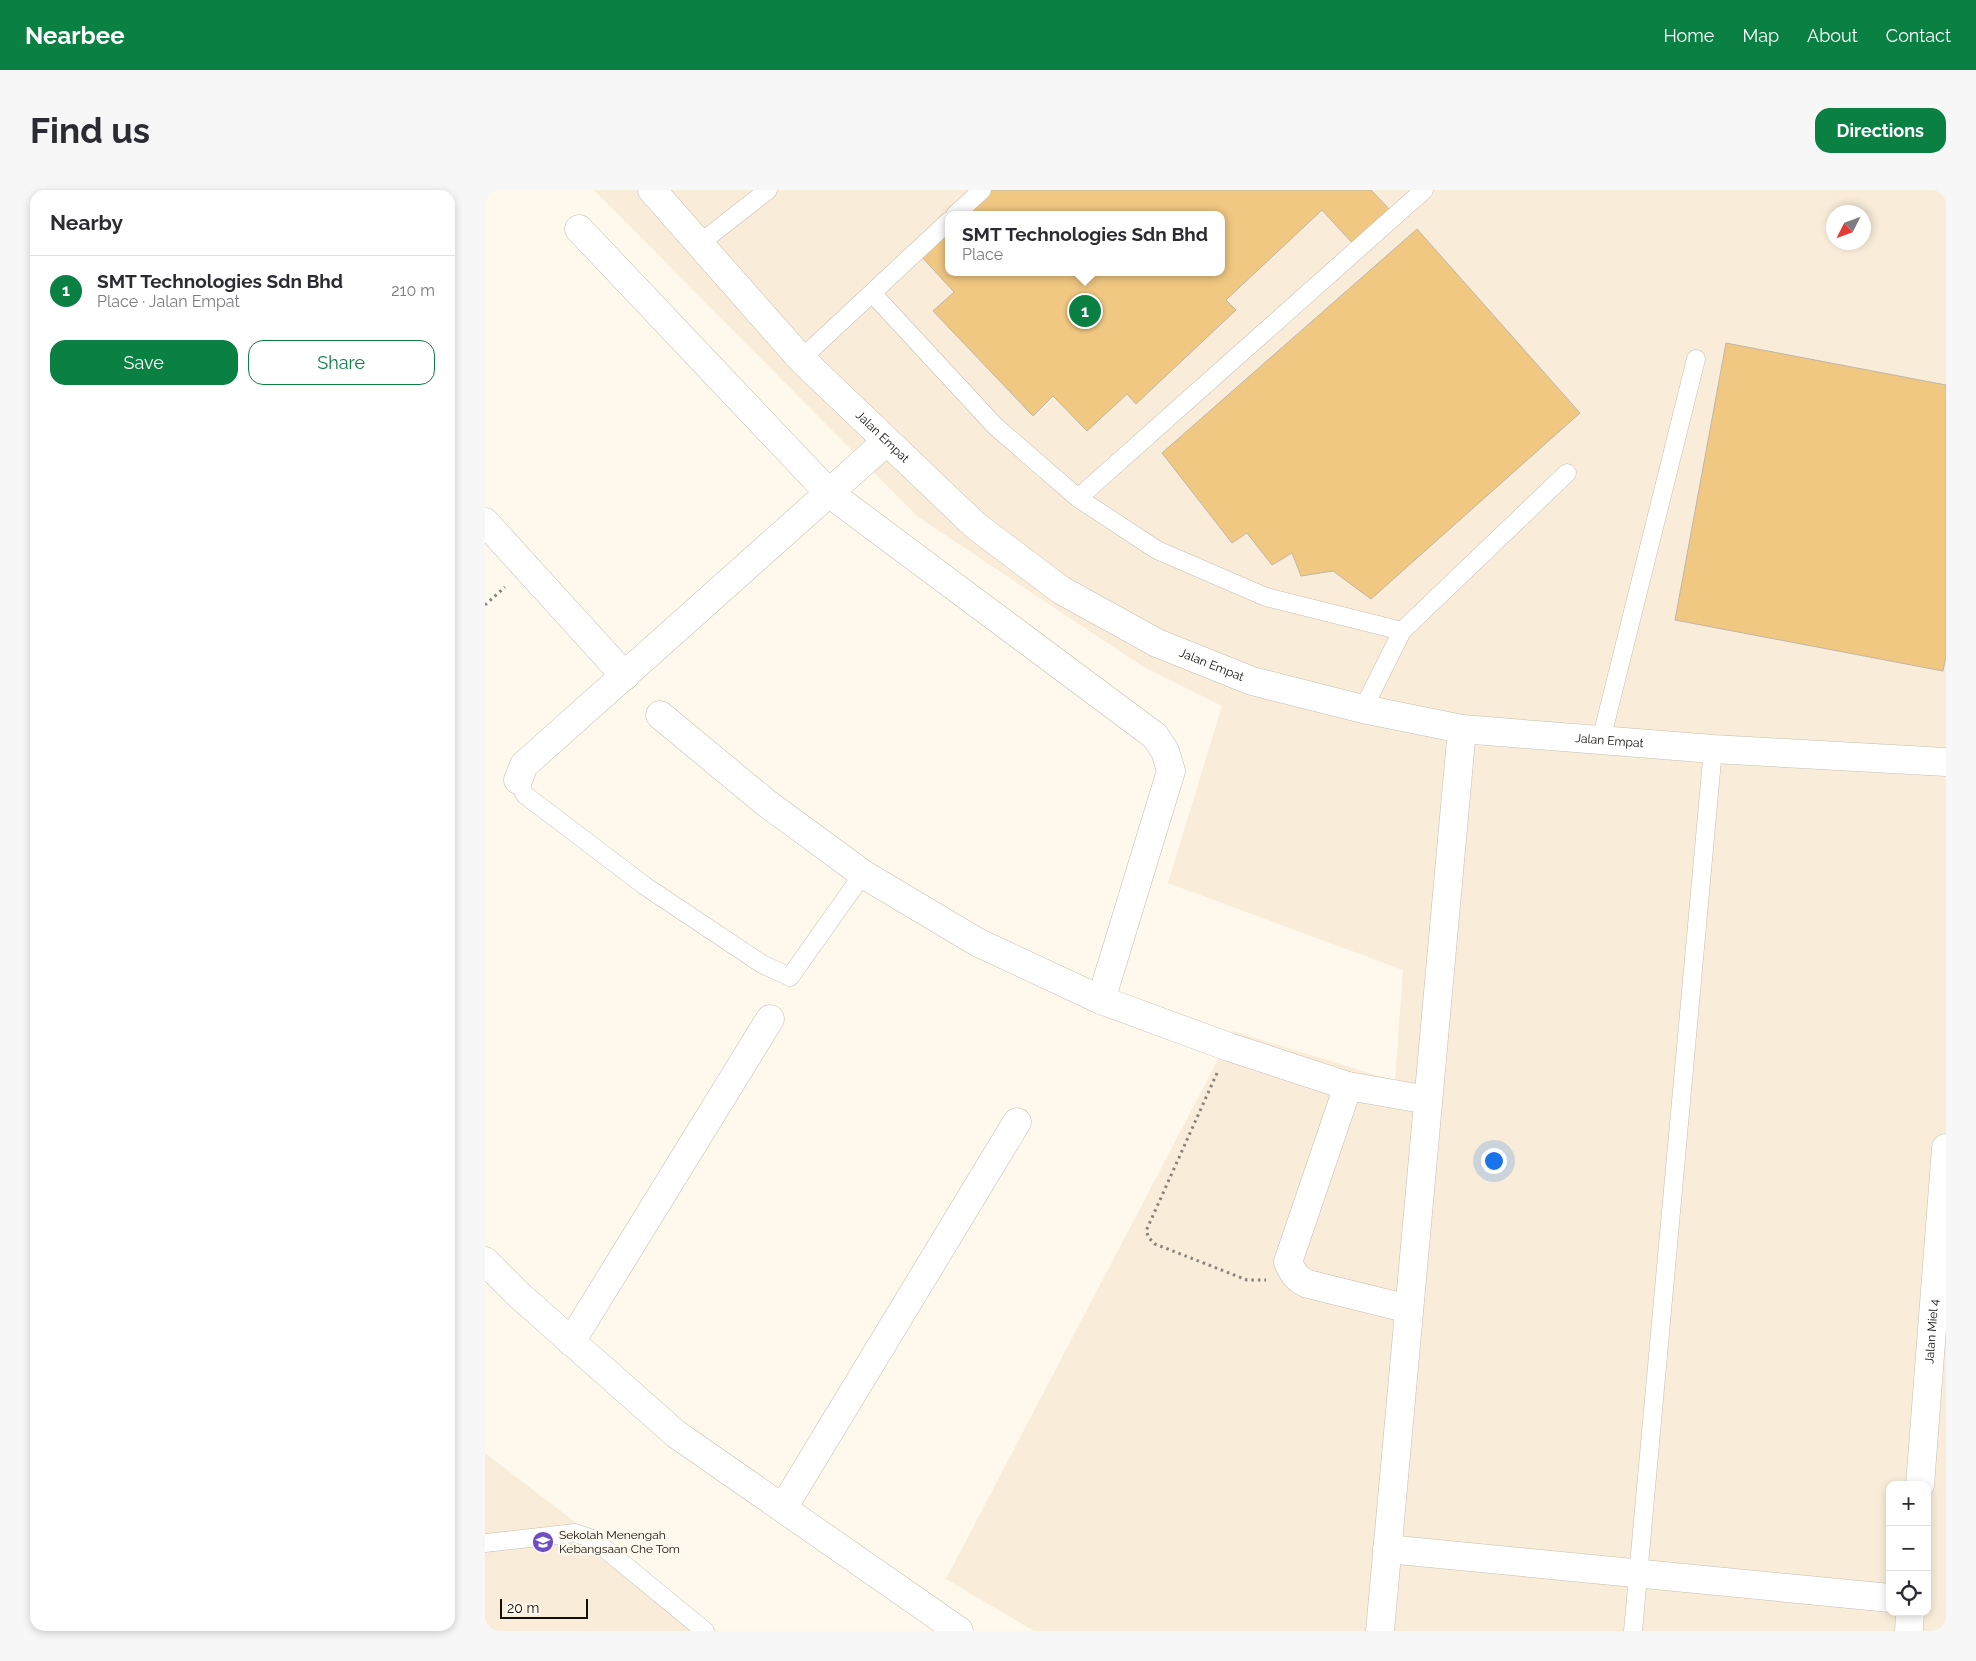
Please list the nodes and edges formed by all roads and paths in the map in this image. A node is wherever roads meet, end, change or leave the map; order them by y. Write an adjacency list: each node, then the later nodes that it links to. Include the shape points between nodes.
1 (652, 190): 8 (street, Jalan Empat)
2 (767, 190): 8 (lane)
3 (982, 190): 5 (lane)
4 (1424, 190): 15 (lane)
5 (959, 211)
6 (945, 225): 9 (lane)
7 (579, 229): 14 (street)
8 (699, 244): 10 (street, Jalan Empat)
9 (872, 293): 10 (lane); 15 (lane, via 995,426)
10 (801, 359): 12 (street, Jalan Empat)
11 (1697, 359): 22 (lane)
12 (887, 441): 14 (street); 19 (street, Jalan Empat, via 976,526 1070,595 1157,643 1244,677)
13 (1567, 473): 17 (lane)
14 (829, 493): 18 (street); 27 (street, via 1155,736 1165,751 1171,771)
15 (1078, 498): 17 (lane, via 1157,550 1266,596)
16 (485, 522): 18 (street)
17 (1402, 631): 19 (lane)
18 (625, 676): 25 (street, via 525,765)
19 (1363, 709): 21 (street, Jalan Empat)
20 (660, 715): 26 (street, via 765,802)
21 (1462, 729): 22 (street, Jalan Empat); 31 (street)
22 (1601, 740): 23 (street, Jalan Empat)
23 (1713, 749): 24 (street, Jalan Empat); 42 (lane)
24 (1946, 762)
25 (518, 780): 26 (lane, via 525,795 645,886 762,964 790,977)
26 (863, 874): 27 (street, via 977,942)
27 (1101, 1000): 29 (street)
28 (771, 1019): 37 (street)
29 (1229, 1047): 30 (street); 35 (path, via 1147,1231 1155,1244 1247,1280)
30 (1347, 1086): 31 (street); 35 (street, via 1290,1254 1288,1262)
31 (1428, 1100): 36 (street)
32 (1017, 1122): 39 (street)
33 (1946, 1148): 38 (street, Jalan Miel 4)
34 (485, 1261): 37 (street)
35 (1293, 1274): 36 (street, via 1308,1284)
36 (1409, 1310): 41 (street)
37 (571, 1342): 39 (street, via 676,1434)
38 (1920, 1481)
39 (783, 1508): 46 (street)
40 (485, 1543): 45 (lane, via 575,1533 593,1539)
41 (1387, 1549): 42 (street); 47 (street)
42 (1638, 1574): 43 (street); 48 (lane)
43 (1886, 1598)
44 (1910, 1616): 49 (street)
45 (705, 1631)
46 (959, 1631)
47 (1380, 1631)
48 (1633, 1631)
49 (1909, 1631)

